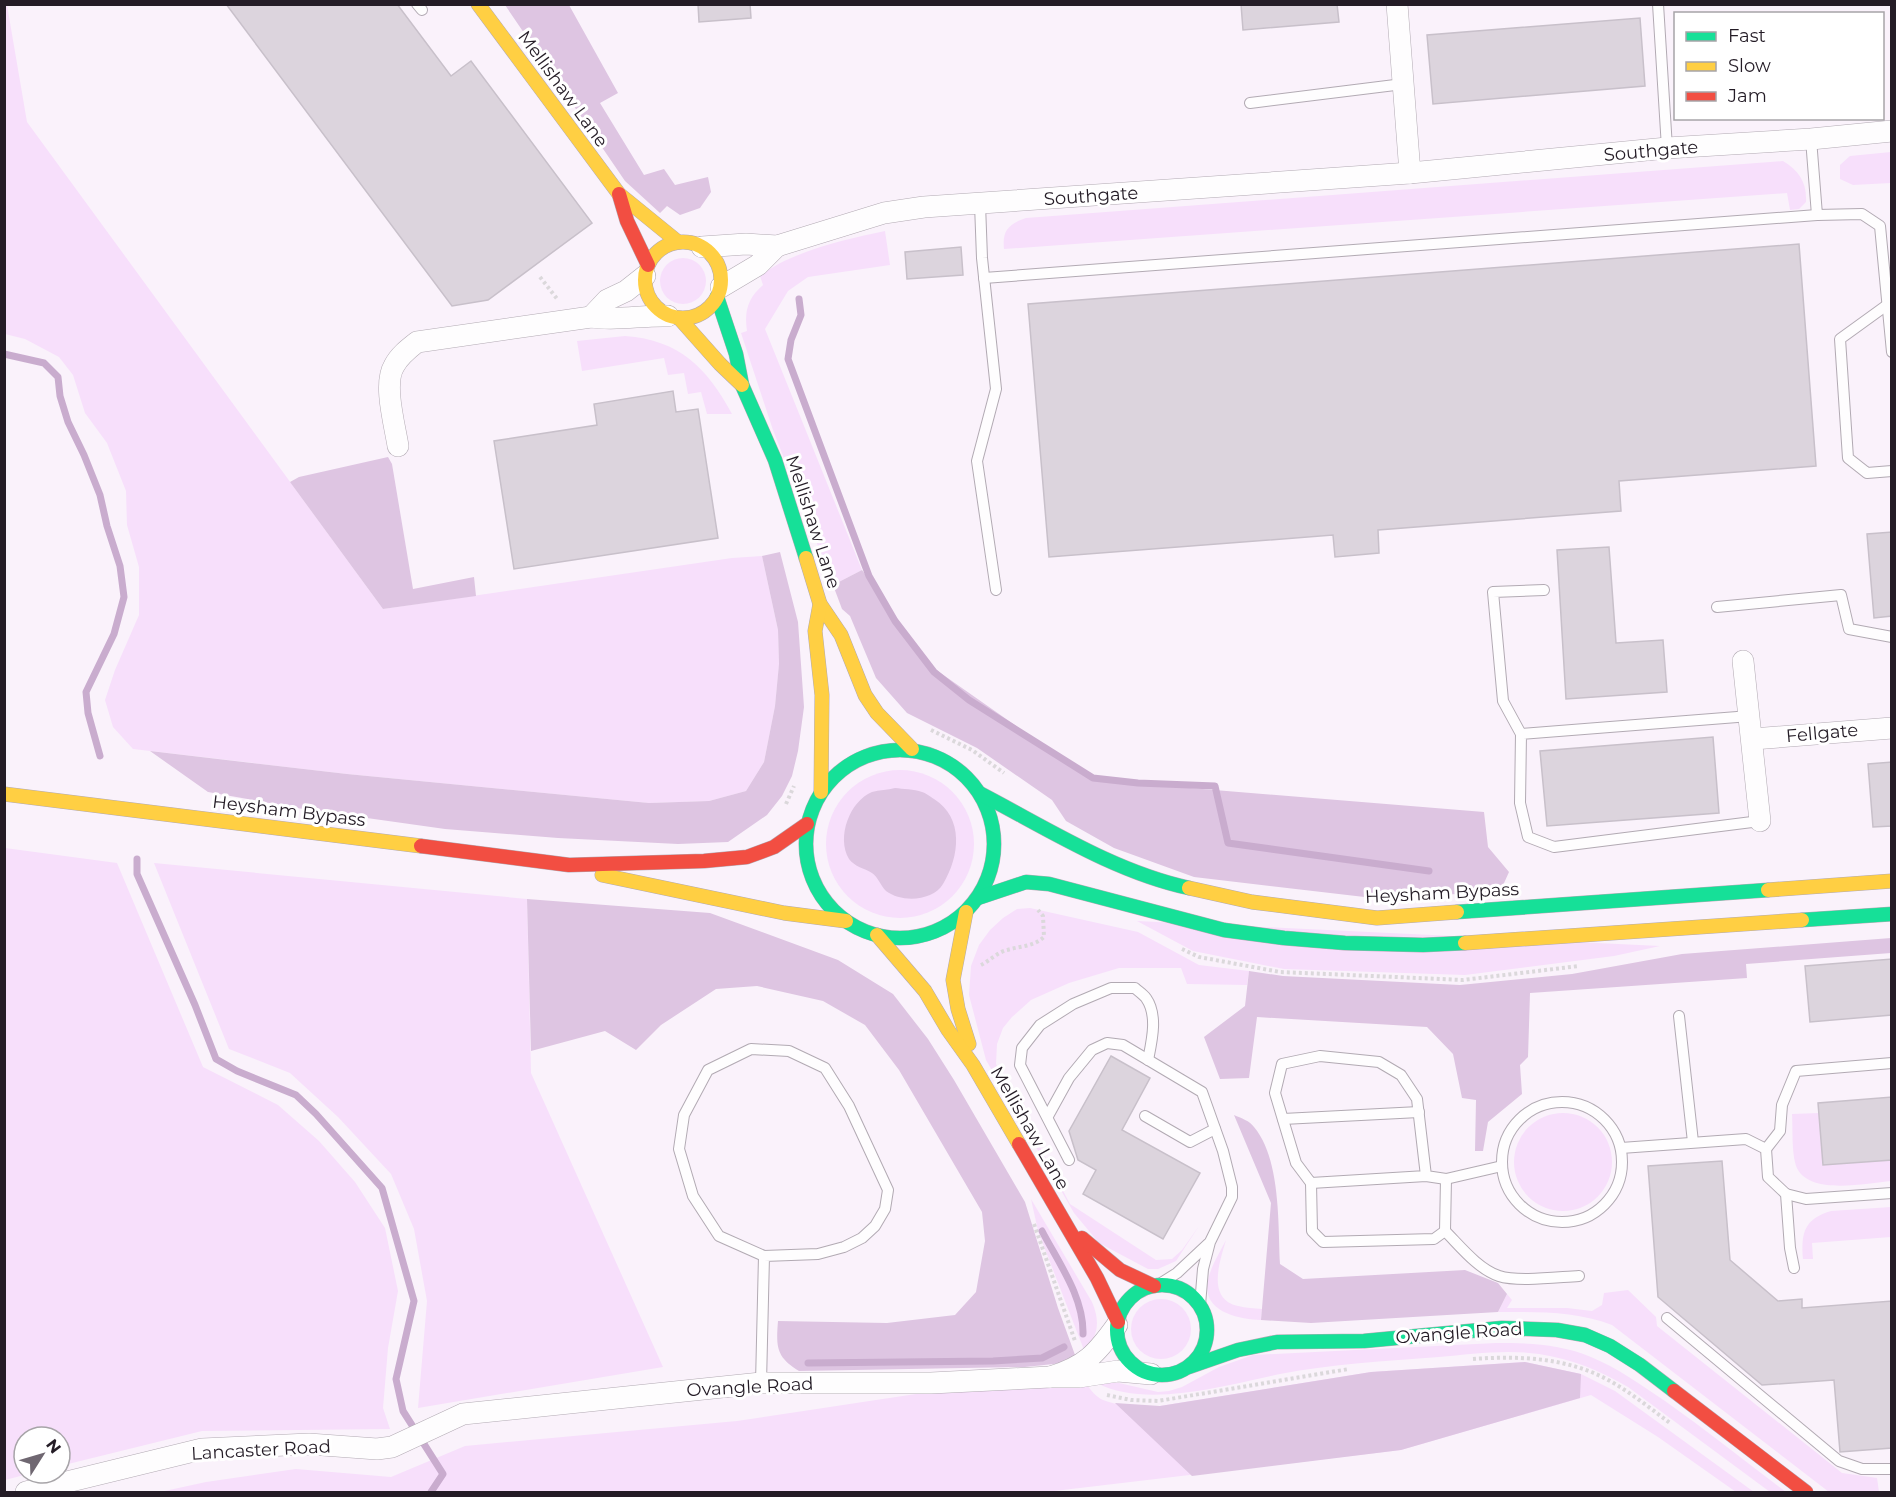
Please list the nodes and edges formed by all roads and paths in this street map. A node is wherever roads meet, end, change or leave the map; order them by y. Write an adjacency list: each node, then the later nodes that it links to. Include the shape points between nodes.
1 (478, 4): 10 (main road, Mellishaw Lane)
2 (1397, 4): 4 (street)
3 (1658, 4): 8 (lane)
4 (1403, 84): 5 (lane); 9 (street)
5 (1250, 103)
6 (1892, 131): 7 (street, Southgate)
7 (1811, 139): 8 (street, Southgate); 12 (lane)
8 (1667, 148): 9 (street, Southgate)
9 (1410, 173): 11 (street, Southgate)
10 (619, 194): 13 (main road, Mellishaw Lane); 16 (main road, Mellishaw Lane)
11 (980, 204): 14 (street, Southgate, via 884,213); 18 (lane)
12 (1818, 215): 18 (lane); 21 (lane, via 1862,214 1880,226)
13 (678, 242): 15 (main road); 16 (main road, via 661,248)
14 (777, 246): 15 (street, Southgate); 19 (street, Southgate, via 758,265)
15 (702, 247): 19 (main road, via 718,266)
16 (646, 271): 22 (street); 23 (main road, via 645,289 650,300)
17 (540, 277): 20 (path)
18 (984, 278): 28 (lane, via 996,389 977,461)
19 (719, 292): 23 (main road, via 703,313 692,318); 25 (main road, Mellishaw Lane)
20 (562, 305)
21 (1887, 305): 24 (lane); 27 (lane, via 1840,339 1848,458 1867,473)
22 (591, 317): 23 (street); 26 (street, via 417,342 392,368 390,396)
23 (674, 317): 25 (main road, Mellishaw Lane)
24 (1892, 352)
25 (742, 385): 30 (main road, Mellishaw Lane, via 775,460)
26 (398, 446)
27 (1892, 471)
28 (996, 590)
29 (1544, 590): 37 (lane, via 1493,592 1503,702)
30 (820, 604): 39 (main road, Mellishaw Lane, via 841,634 877,713); 42 (main road, Mellishaw Lane, via 815,631 822,695)
31 (1717, 607): 32 (lane, via 1841,595 1849,629)
32 (1892, 638)
33 (1743, 661): 34 (street)
34 (1750, 716): 37 (lane); 38 (street)
35 (926, 728): 40 (path, via 972,750)
36 (1892, 728): 38 (street, Fellgate)
37 (1521, 734): 46 (lane, via 1520,803 1528,837 1554,847)
38 (1753, 739): 46 (street)
39 (912, 749): 42 (main road, via 860,757 838,771); 44 (main road, via 939,757 963,772)
40 (1010, 777)
41 (797, 779): 45 (path)
42 (821, 792): 47 (main road)
43 (4, 794): 48 (main road, Heysham Bypass)
44 (981, 794): 49 (main road, Heysham Bypass, via 1100,856 1175,885 1252,902 1377,918); 50 (main road, via 992,819 995,846 990,873)
45 (781, 811)
46 (1760, 821)
47 (807, 824): 48 (main road, Heysham Bypass, via 774,847 747,857); 54 (main road, via 806,852 812,878 826,902)
48 (569, 865): 54 (main road, Heysham Bypass, via 618,880 784,914)
49 (1892, 881)
50 (978, 898): 52 (main road); 53 (main road, via 1026,882 1049,884 1224,930 1284,938 1423,945)
51 (1037, 909): 56 (path, via 1043,916 1044,937 1005,950)
52 (966, 912): 55 (main road, via 924,935); 60 (main road, Mellishaw Lane, via 952,980)
53 (1892, 914)
54 (846, 921): 55 (main road)
55 (877, 935): 60 (main road, Mellishaw Lane, via 925,991)
56 (974, 968)
57 (1679, 1016): 66 (lane)
58 (1148, 1060): 62 (lane, via 1124,1045 1107,1043 1092,1050 1069,1078); 62 (lane, via 1152,1013 1146,998 1135,988 1111,988 1073,1004 1040,1025 1022,1048 1020,1065); 65 (lane, via 1202,1092)
59 (1892, 1063): 68 (lane, via 1796,1071 1782,1105 1780,1131)
60 (973, 1065): 76 (main road, Mellishaw Lane)
61 (1419, 1112): 64 (lane); 64 (lane, via 1417,1099 1401,1075 1379,1062 1320,1056 1282,1064 1275,1093); 71 (lane)
62 (1048, 1116): 69 (lane)
63 (1145, 1116): 65 (lane, via 1190,1142)
64 (1283, 1119): 73 (lane, via 1296,1163)
65 (1215, 1129): 79 (lane, via 1232,1197)
66 (1693, 1142): 67 (lane); 68 (lane, via 1746,1138)
67 (1621, 1148): 70 (lane, via 1613,1130 1582,1105 1543,1105 1525,1114 1511,1128 1503,1146); 70 (lane, via 1622,1168 1617,1187 1606,1204 1590,1216 1571,1222 1532,1215 1506,1186)
68 (1766, 1149): 75 (lane, via 1768,1177)
69 (1069, 1160)
70 (1502, 1166): 72 (lane)
71 (1426, 1176): 72 (lane); 73 (lane)
72 (1446, 1179): 78 (lane)
73 (1311, 1183): 78 (lane, via 1312,1231 1323,1242 1434,1239)
74 (1892, 1193): 75 (lane, via 1806,1199)
75 (1786, 1194): 81 (lane)
76 (1056, 1209): 83 (main road, Mellishaw Lane, via 1105,1259); 86 (main road, Mellishaw Lane, via 1097,1278)
77 (1032, 1218): 90 (path)
78 (1445, 1231): 82 (lane, via 1499,1276)
79 (1210, 1242): 83 (lane, via 1177,1273); 84 (lane, via 1203,1269)
80 (764, 1256): 80 (lane, via 719,1236 693,1196 679,1149 684,1115 708,1070 751,1049 789,1051 825,1068 849,1106 888,1190 885,1209 862,1238 818,1254); 96 (lane)
81 (1794, 1268)
82 (1579, 1276)
83 (1156, 1286): 84 (main road, via 1182,1289); 86 (main road, via 1130,1298)
84 (1201, 1307): 87 (main road); 92 (main road, via 1208,1334 1205,1347)
85 (1667, 1318): 100 (lane, via 1839,1461 1862,1469)
86 (1118, 1324): 94 (main road, via 1121,1350 1139,1369); 95 (street, Ovangle Road, via 1084,1363)
87 (1223, 1325)
88 (1247, 1334): 89 (main road, Ovangle Road)
89 (1276, 1342): 92 (main road, Ovangle Road); 102 (main road, Ovangle Road, via 1364,1341 1502,1328 1585,1335 1640,1365)
90 (1076, 1345)
91 (1465, 1360): 98 (path, via 1525,1357 1576,1367 1622,1389)
92 (1189, 1367): 94 (main road, via 1171,1375)
93 (1360, 1368): 97 (path, via 1158,1401 1131,1400)
94 (1151, 1374): 95 (street, Ovangle Road, via 1118,1371)
95 (1050, 1377): 96 (street, Ovangle Road, via 930,1383)
96 (761, 1383): 99 (street, Ovangle Road, via 463,1414)
97 (1100, 1391)
98 (1678, 1430)
99 (392, 1447): 101 (street, Lancaster Road, via 309,1444 202,1449)
100 (1892, 1469)
101 (26, 1492)
102 (1806, 1492)

